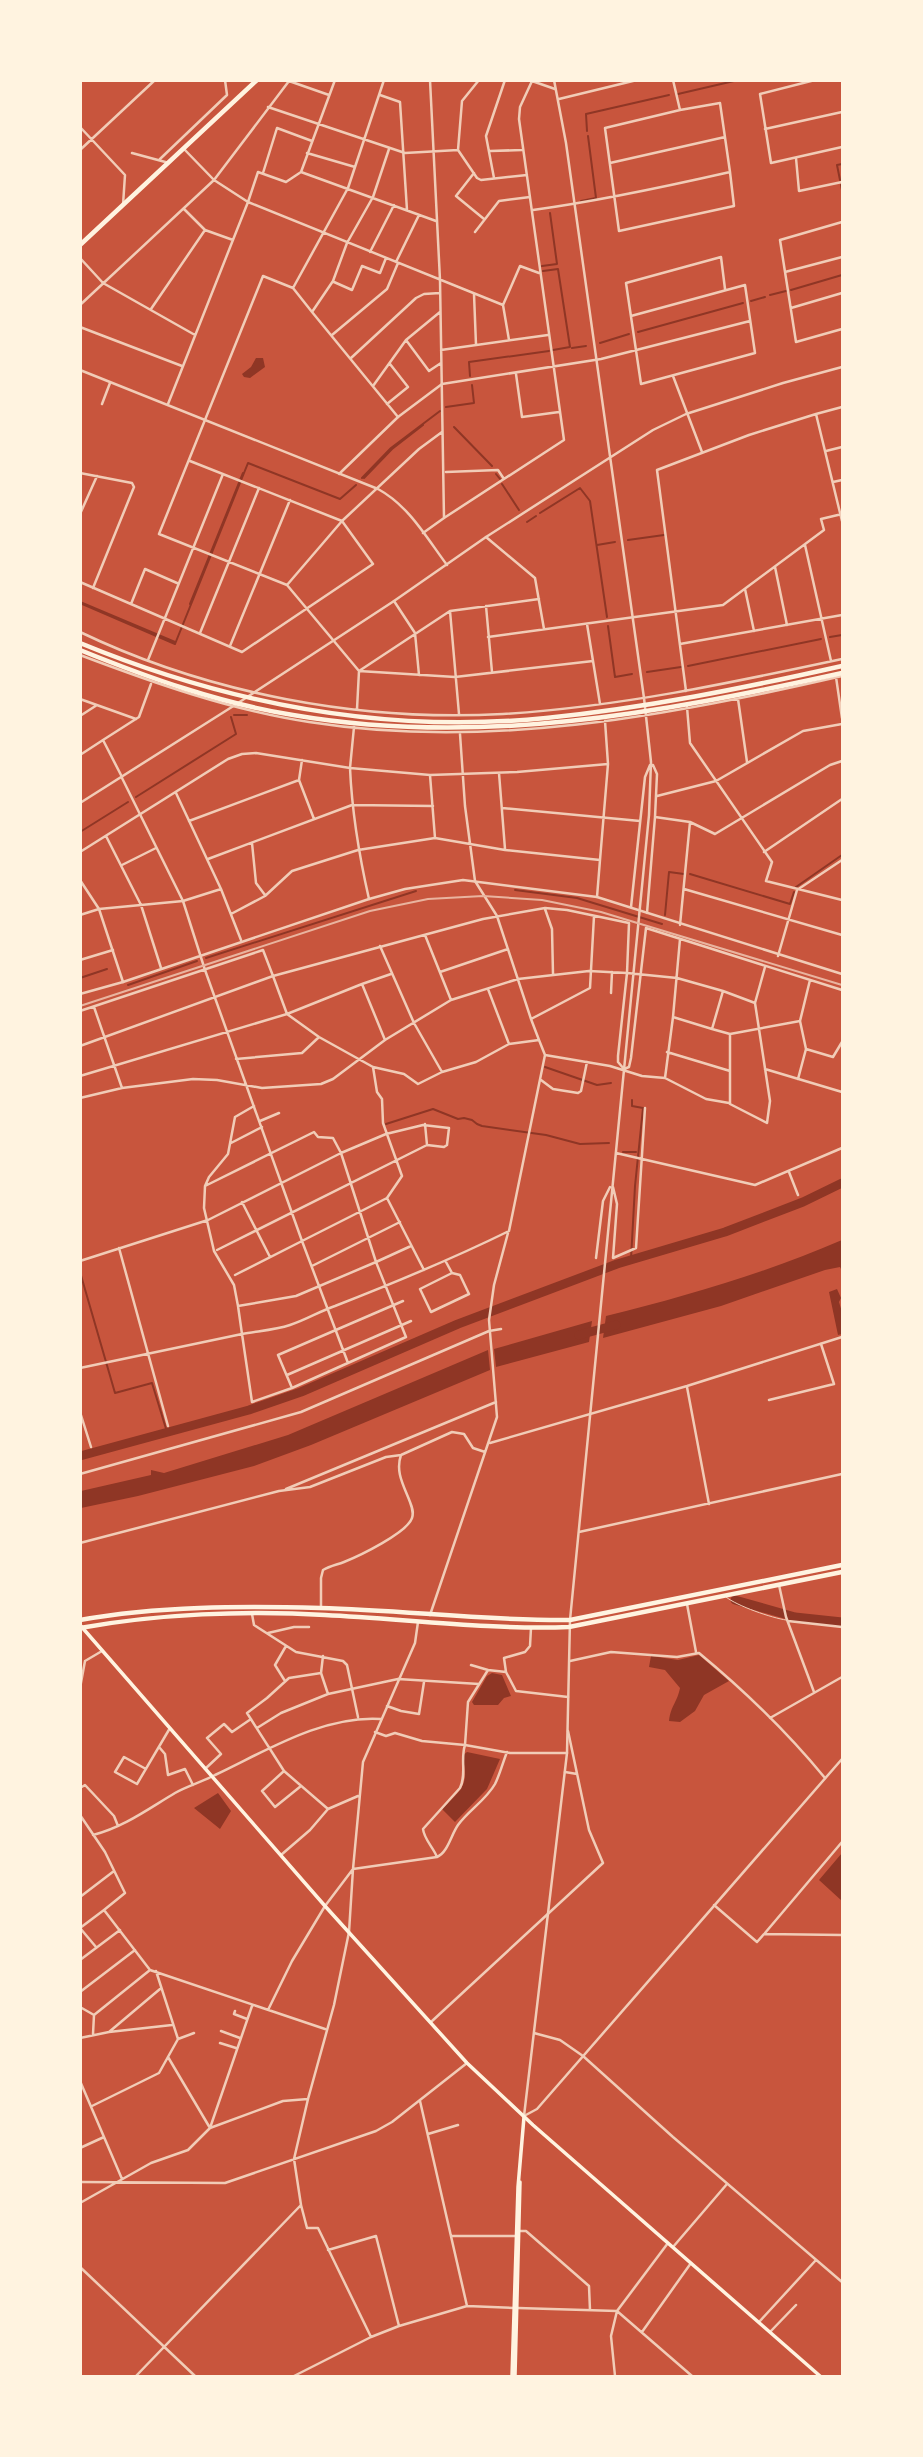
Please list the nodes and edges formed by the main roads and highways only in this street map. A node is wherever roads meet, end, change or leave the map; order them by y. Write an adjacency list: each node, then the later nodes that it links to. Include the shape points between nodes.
1 (257, 80): 2 (highway)
2 (80, 245)
3 (80, 643): 5 (highway, via 251,699 340,715 423,722 598,712)
4 (80, 653): 6 (highway, via 256,708 341,722 421,728 542,725 613,717)
5 (842, 666)
6 (842, 675)
7 (842, 1565): 9 (highway, via 570,1620 321,1608 197,1609 128,1613)
8 (842, 1572): 9 (highway, via 569,1627 323,1614)
9 (81, 1625): 10 (main road, via 429,2023)
10 (524, 2116): 11 (main road); 14 (main road)
11 (520, 2180): 12 (main road); 12 (main road)
12 (516, 2308): 13 (main road)
13 (514, 2376)
14 (820, 2376)

